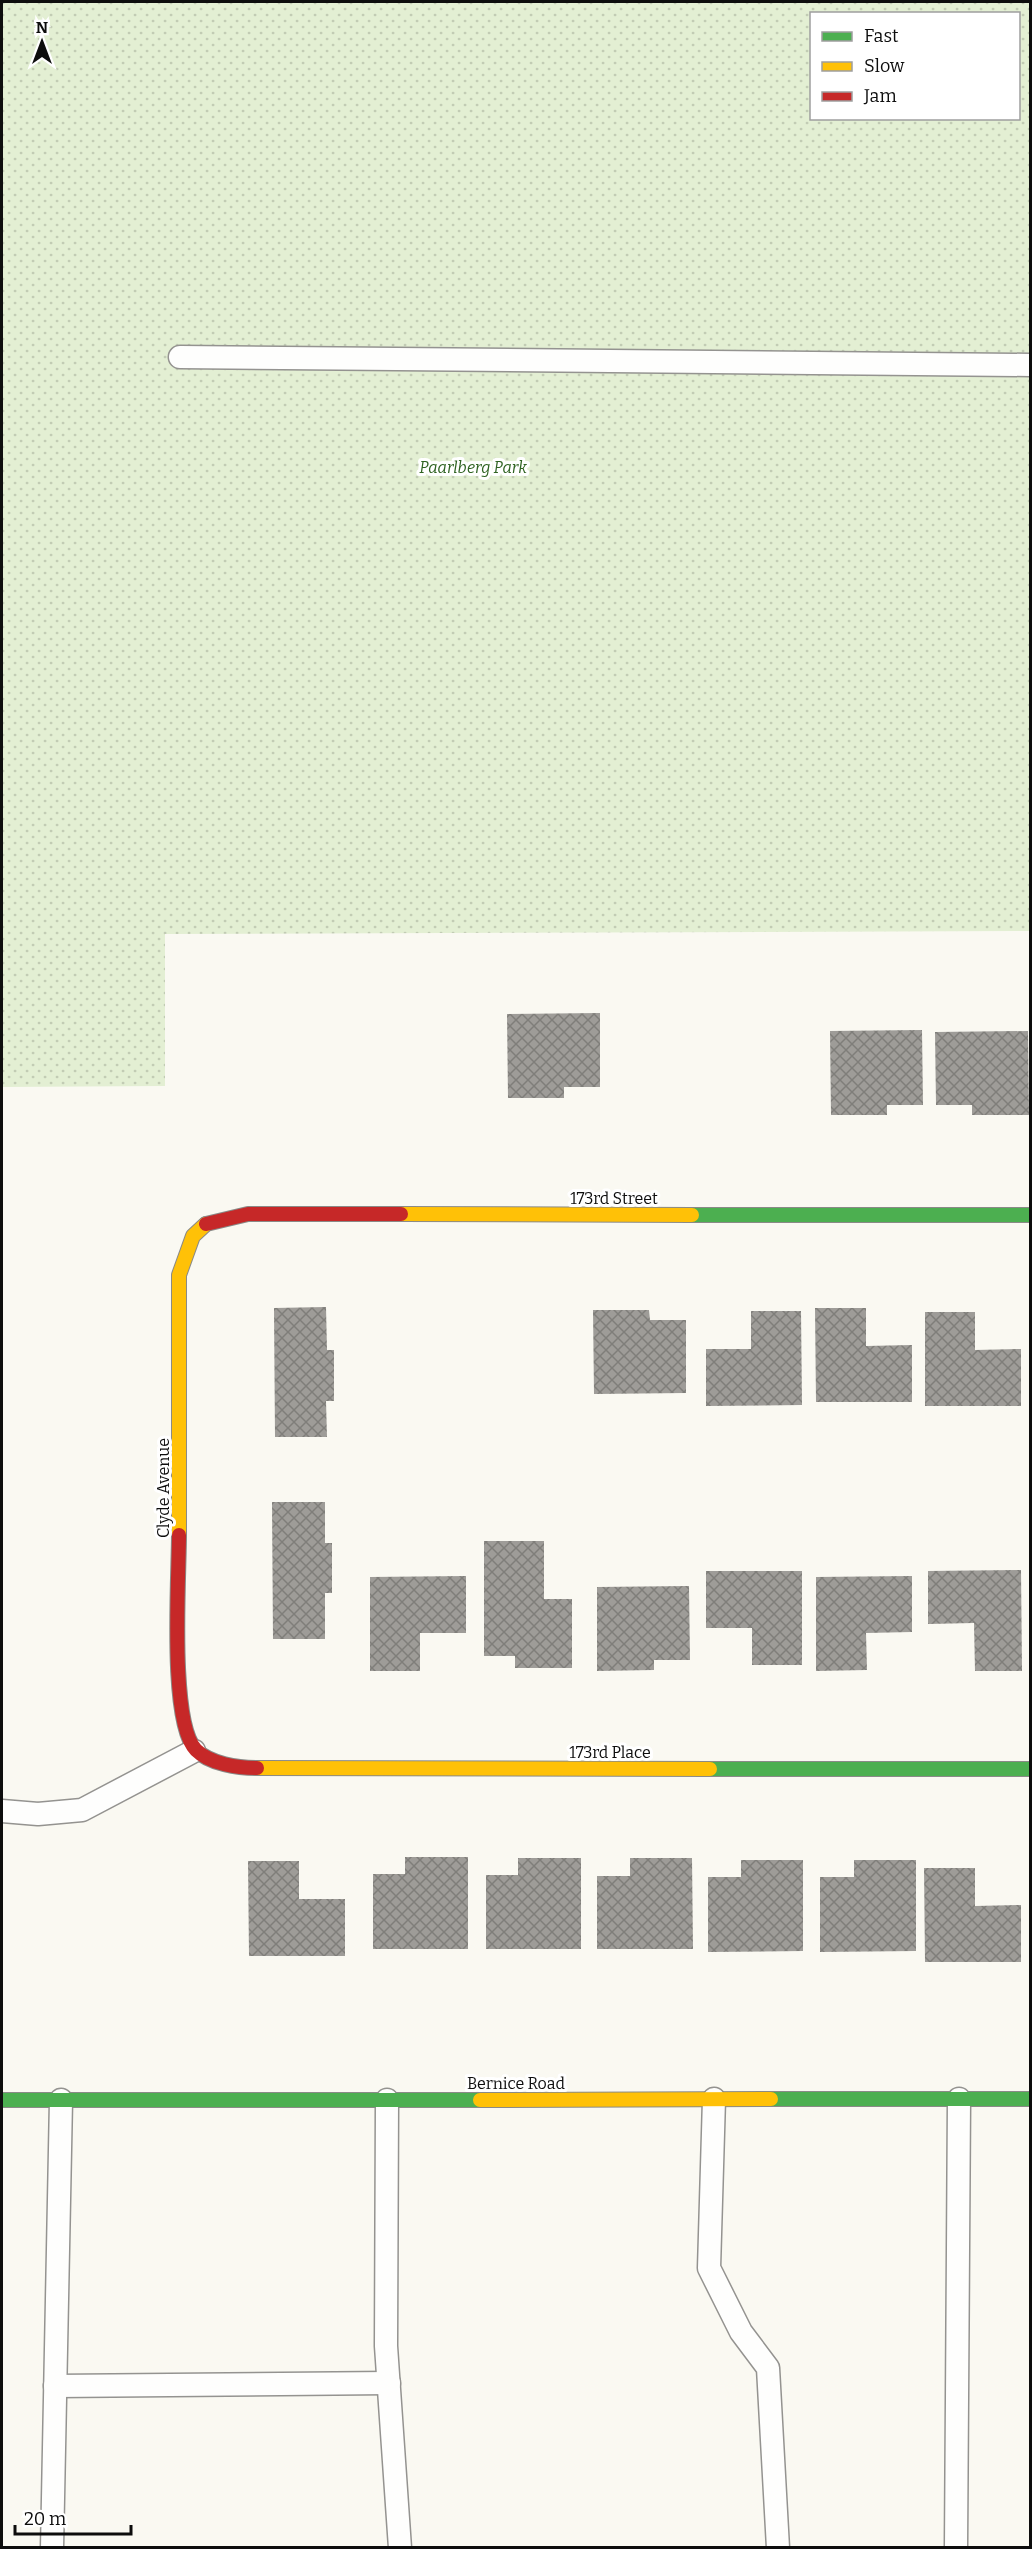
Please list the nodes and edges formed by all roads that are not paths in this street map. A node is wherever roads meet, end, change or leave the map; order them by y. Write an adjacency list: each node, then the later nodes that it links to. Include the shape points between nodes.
1 (180, 357): 2 (lane)
2 (1030, 365)
3 (1030, 1215): 4 (street, 173rd Street, via 248,1214 220,1217)
4 (199, 1227): 5 (street, Clyde Avenue, via 186,1244 179,1275 179,1692 183,1727)
5 (194, 1751): 6 (street, 173rd Place, via 217,1764 250,1768); 7 (lane, via 82,1810 38,1814)
6 (1030, 1769)
7 (2, 1811)
8 (714, 2099): 9 (street, Bernice Road); 13 (street, Bernice Road); 18 (lane, via 709,2268 741,2332 768,2368)
9 (959, 2099): 10 (street, Bernice Road); 19 (lane)
10 (1030, 2099)
11 (2, 2100): 12 (street, Bernice Road)
12 (61, 2100): 13 (street, Bernice Road); 15 (lane)
13 (387, 2100): 14 (lane)
14 (389, 2383): 15 (lane); 17 (lane)
15 (56, 2386): 16 (lane)
16 (52, 2547)
17 (400, 2547)
18 (778, 2547)
19 (956, 2547)

